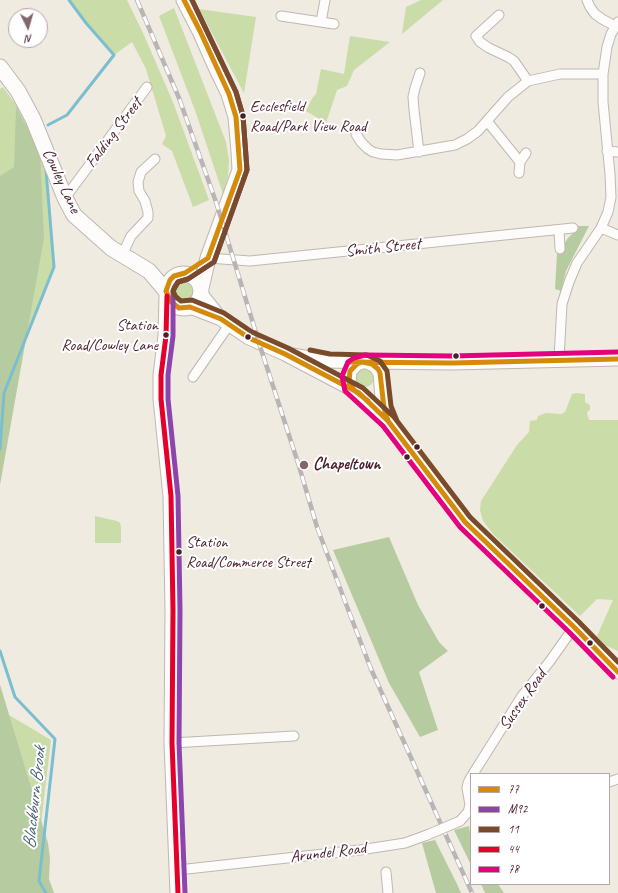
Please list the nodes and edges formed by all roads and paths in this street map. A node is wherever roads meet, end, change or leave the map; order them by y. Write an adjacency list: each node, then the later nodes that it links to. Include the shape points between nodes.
1 (184, 0): 30 (main road, via 229,94 235,115 239,151 240,170)
2 (325, 0): 6 (street)
3 (587, 0): 8 (street, via 595,14)
4 (499, 15): 12 (street, via 476,36 480,42 514,61)
5 (281, 16): 6 (street)
6 (320, 22): 7 (street)
7 (334, 24)
8 (617, 24): 11 (street, via 607,47)
9 (0, 67): 23 (main road, Cowley Lane, via 18,91 33,119)
10 (420, 73): 17 (street, via 413,97)
11 (603, 74): 12 (street, via 560,74); 16 (street)
12 (528, 82): 14 (street, via 508,97)
13 (148, 87): 23 (street, Falding Street)
14 (487, 121): 17 (street, via 478,132 455,145); 21 (street)
15 (356, 134): 17 (street, via 368,149 378,154)
16 (607, 151): 18 (street); 25 (street, via 611,197)
17 (419, 152)
18 (618, 152)
19 (526, 154): 21 (street)
20 (155, 158): 29 (street, via 141,172 138,182 148,218 131,236)
21 (520, 162): 22 (street)
22 (519, 174)
23 (66, 198): 29 (main road, Cowley Lane, via 74,215)
24 (573, 228): 26 (street, Smith Street)
25 (601, 228): 27 (street); 39 (street, via 577,263 569,282 562,304)
26 (559, 230): 28 (street); 30 (street, Smith Street, via 250,261)
27 (618, 235)
28 (560, 249)
29 (122, 255): 31 (main road, Cowley Lane)
30 (208, 258): 32 (main road); 33 (main road)
31 (149, 271): 32 (main road, Cowley Lane); 34 (main road, Cowley Lane)
32 (182, 274): 33 (main road, via 196,278); 34 (main road, via 170,280)
33 (201, 291): 35 (main road, via 197,302); 36 (main road)
34 (166, 293): 35 (main road, via 174,305); 37 (main road)
35 (188, 308): 36 (main road); 37 (main road, via 174,320)
36 (225, 322): 38 (main road, via 246,336); 43 (street)
37 (166, 336): 50 (main road, via 161,399 172,496)
38 (285, 354): 41 (main road, via 329,361); 45 (main road)
39 (559, 359): 40 (main road); 42 (main road)
40 (618, 359)
41 (365, 362): 42 (main road); 44 (main road, via 378,369); 45 (main road, via 350,371 349,382)
42 (408, 362): 44 (main road, via 384,370)
43 (192, 377)
44 (380, 380): 45 (main road, via 378,387 370,393); 46 (main road)
45 (357, 392): 46 (main road)
46 (388, 421): 47 (main road, via 465,522)
47 (574, 627): 48 (main road); 51 (street, Sussex Road, via 522,696)
48 (617, 669)
49 (294, 736): 50 (street)
50 (172, 743): 55 (main road)
51 (474, 773)
52 (470, 779): 53 (street, via 467,788)
53 (470, 805)
54 (470, 812): 55 (street, Arundel Road, bridge, via 460,821 405,843)
55 (178, 870): 57 (main road)
56 (386, 872): 58 (street)
57 (178, 893)
58 (388, 893)

